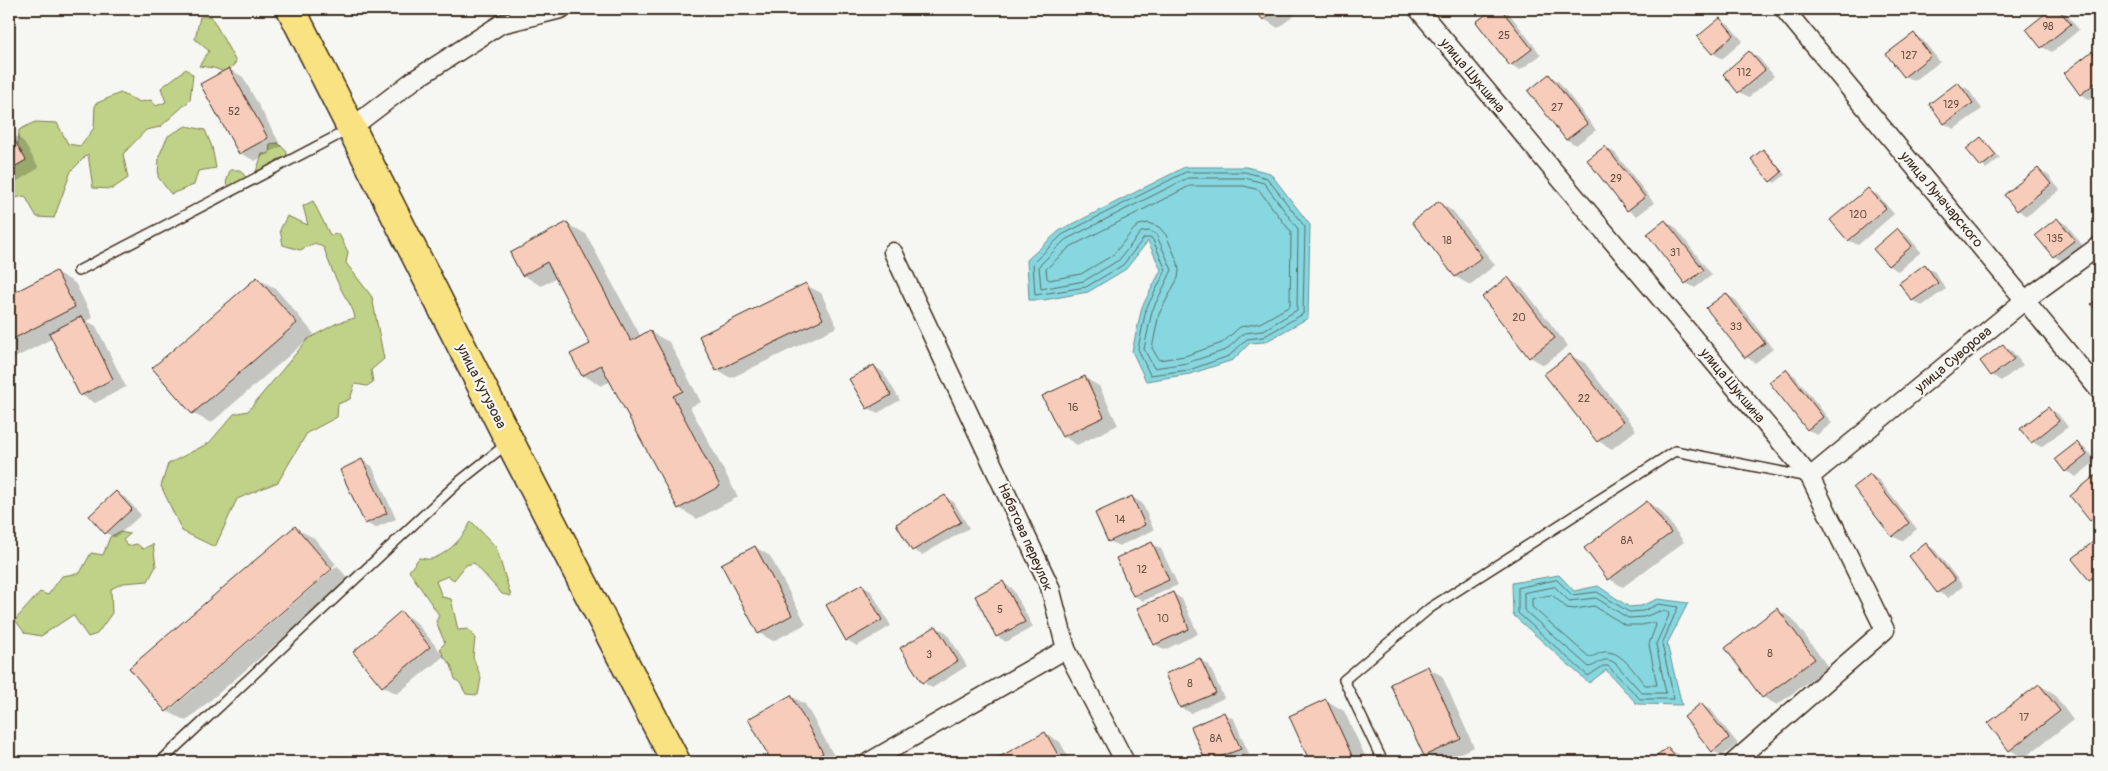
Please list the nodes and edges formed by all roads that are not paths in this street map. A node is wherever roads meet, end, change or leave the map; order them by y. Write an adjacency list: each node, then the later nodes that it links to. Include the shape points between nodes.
1 (291, 9): 5 (main road, улица Кутузова)
2 (561, 9): 5 (street, via 501,24 414,80)
3 (1418, 9): 12 (street, улица Шукшина)
4 (1784, 9): 9 (street, улица Луначарского)
5 (350, 128): 8 (lane); 11 (main road, улица Кутузова)
6 (2099, 246): 9 (street, улица Суворова)
7 (893, 252): 13 (street, Набатова переулок, via 1050,587)
8 (78, 270)
9 (2025, 300): 10 (street, улица Луначарского); 12 (street, улица Суворова)
10 (2099, 390)
11 (510, 442): 14 (lane, via 460,481); 15 (main road, улица Кутузова)
12 (1810, 477): 18 (lane, via 1675,451 1430,608 1344,680); 19 (street, улица Шукшина, via 1885,630)
13 (1066, 648): 16 (street); 17 (street, Набатова переулок)
14 (160, 762)
15 (676, 762)
16 (869, 762)
17 (1125, 762)
18 (1383, 762)
19 (1734, 762)

